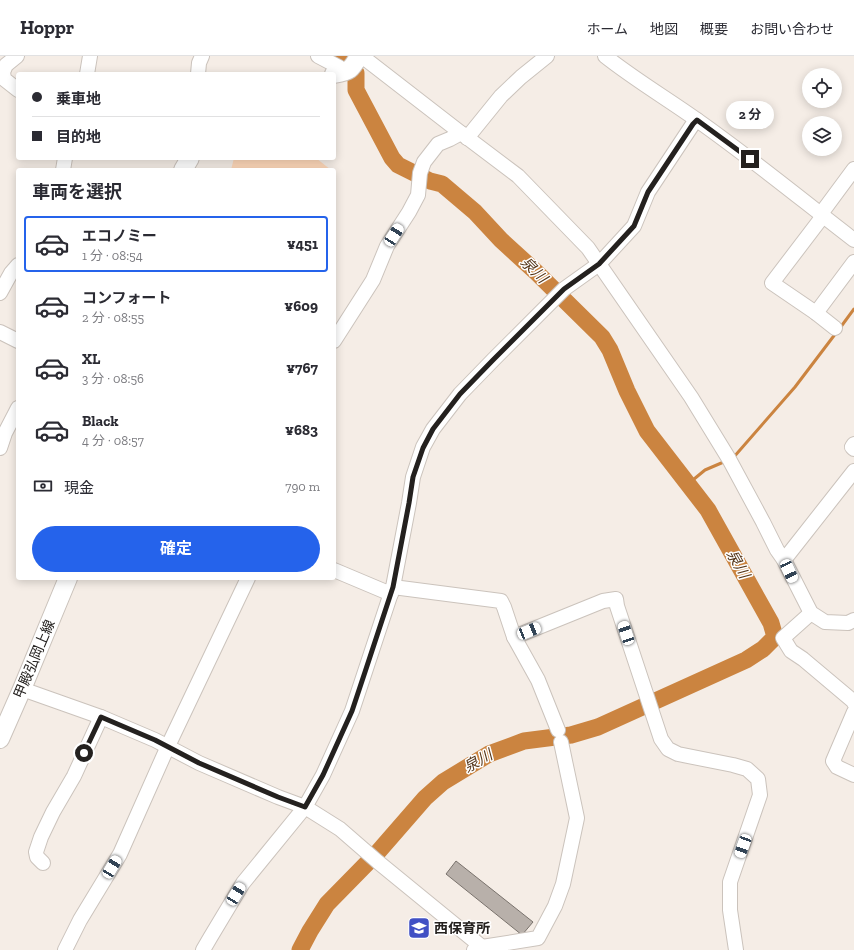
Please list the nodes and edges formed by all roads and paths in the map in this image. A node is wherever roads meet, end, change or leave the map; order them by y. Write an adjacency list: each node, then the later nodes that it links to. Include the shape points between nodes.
1 (17, 56): 10 (street, via 6,65 3,72 4,79)
2 (90, 56): 8 (street)
3 (202, 56): 9 (street)
4 (318, 56): 7 (street, via 339,67)
5 (547, 56): 12 (street, via 501,96)
6 (604, 56): 11 (street)
7 (349, 66): 12 (street, via 368,61)
8 (87, 72)
9 (198, 72)
10 (16, 88)
11 (697, 120): 14 (street); 17 (street, via 648,192 634,226)
12 (464, 136): 17 (street, via 518,176 588,248); 23 (street, via 438,144 424,162 418,195 412,207 387,246 373,280)
13 (854, 169): 14 (street)
14 (821, 215): 15 (street); 20 (street, via 772,283)
15 (854, 240)
16 (854, 262): 20 (street)
17 (599, 264): 30 (street, via 691,397 730,460 776,550); 34 (street, via 560,293 460,394 433,429 413,477)
18 (16, 267): 19 (street)
19 (0, 293)
20 (816, 313): 21 (street)
21 (835, 328)
22 (0, 332): 24 (street)
23 (336, 338)
24 (16, 340)
25 (16, 412): 27 (street)
26 (854, 444): 28 (street)
27 (0, 448)
28 (854, 449)
29 (854, 471): 30 (street)
30 (784, 560): 35 (street)
31 (336, 571): 34 (street)
32 (67, 580): 38 (main road, 甲殿弘岡上線)
33 (247, 580): 43 (street)
34 (392, 590): 37 (street, via 501,602); 45 (street, via 352,711 323,775)
35 (811, 613): 36 (street, via 825,622 848,623); 39 (street, via 784,638 791,651)
36 (854, 620)
37 (514, 637): 47 (street, via 538,680 560,736 576,818 563,884 538,938); 50 (street, via 603,601 616,599 661,740 668,749 678,754 747,769 758,779 760,795 730,882 730,910)
38 (22, 689): 41 (street); 42 (main road, 甲殿弘岡上線)
39 (854, 703)
40 (854, 712): 44 (street, via 833,761 837,767)
41 (101, 717): 43 (street); 46 (street, via 74,776 41,837 36,852)
42 (0, 739)
43 (163, 744): 45 (street, via 199,763); 48 (street, via 120,854)
44 (854, 776)
45 (305, 807): 47 (street, via 340,830); 49 (street, via 243,883)
46 (43, 863)
47 (480, 949)
48 (65, 950)
49 (203, 950)
50 (736, 950)

